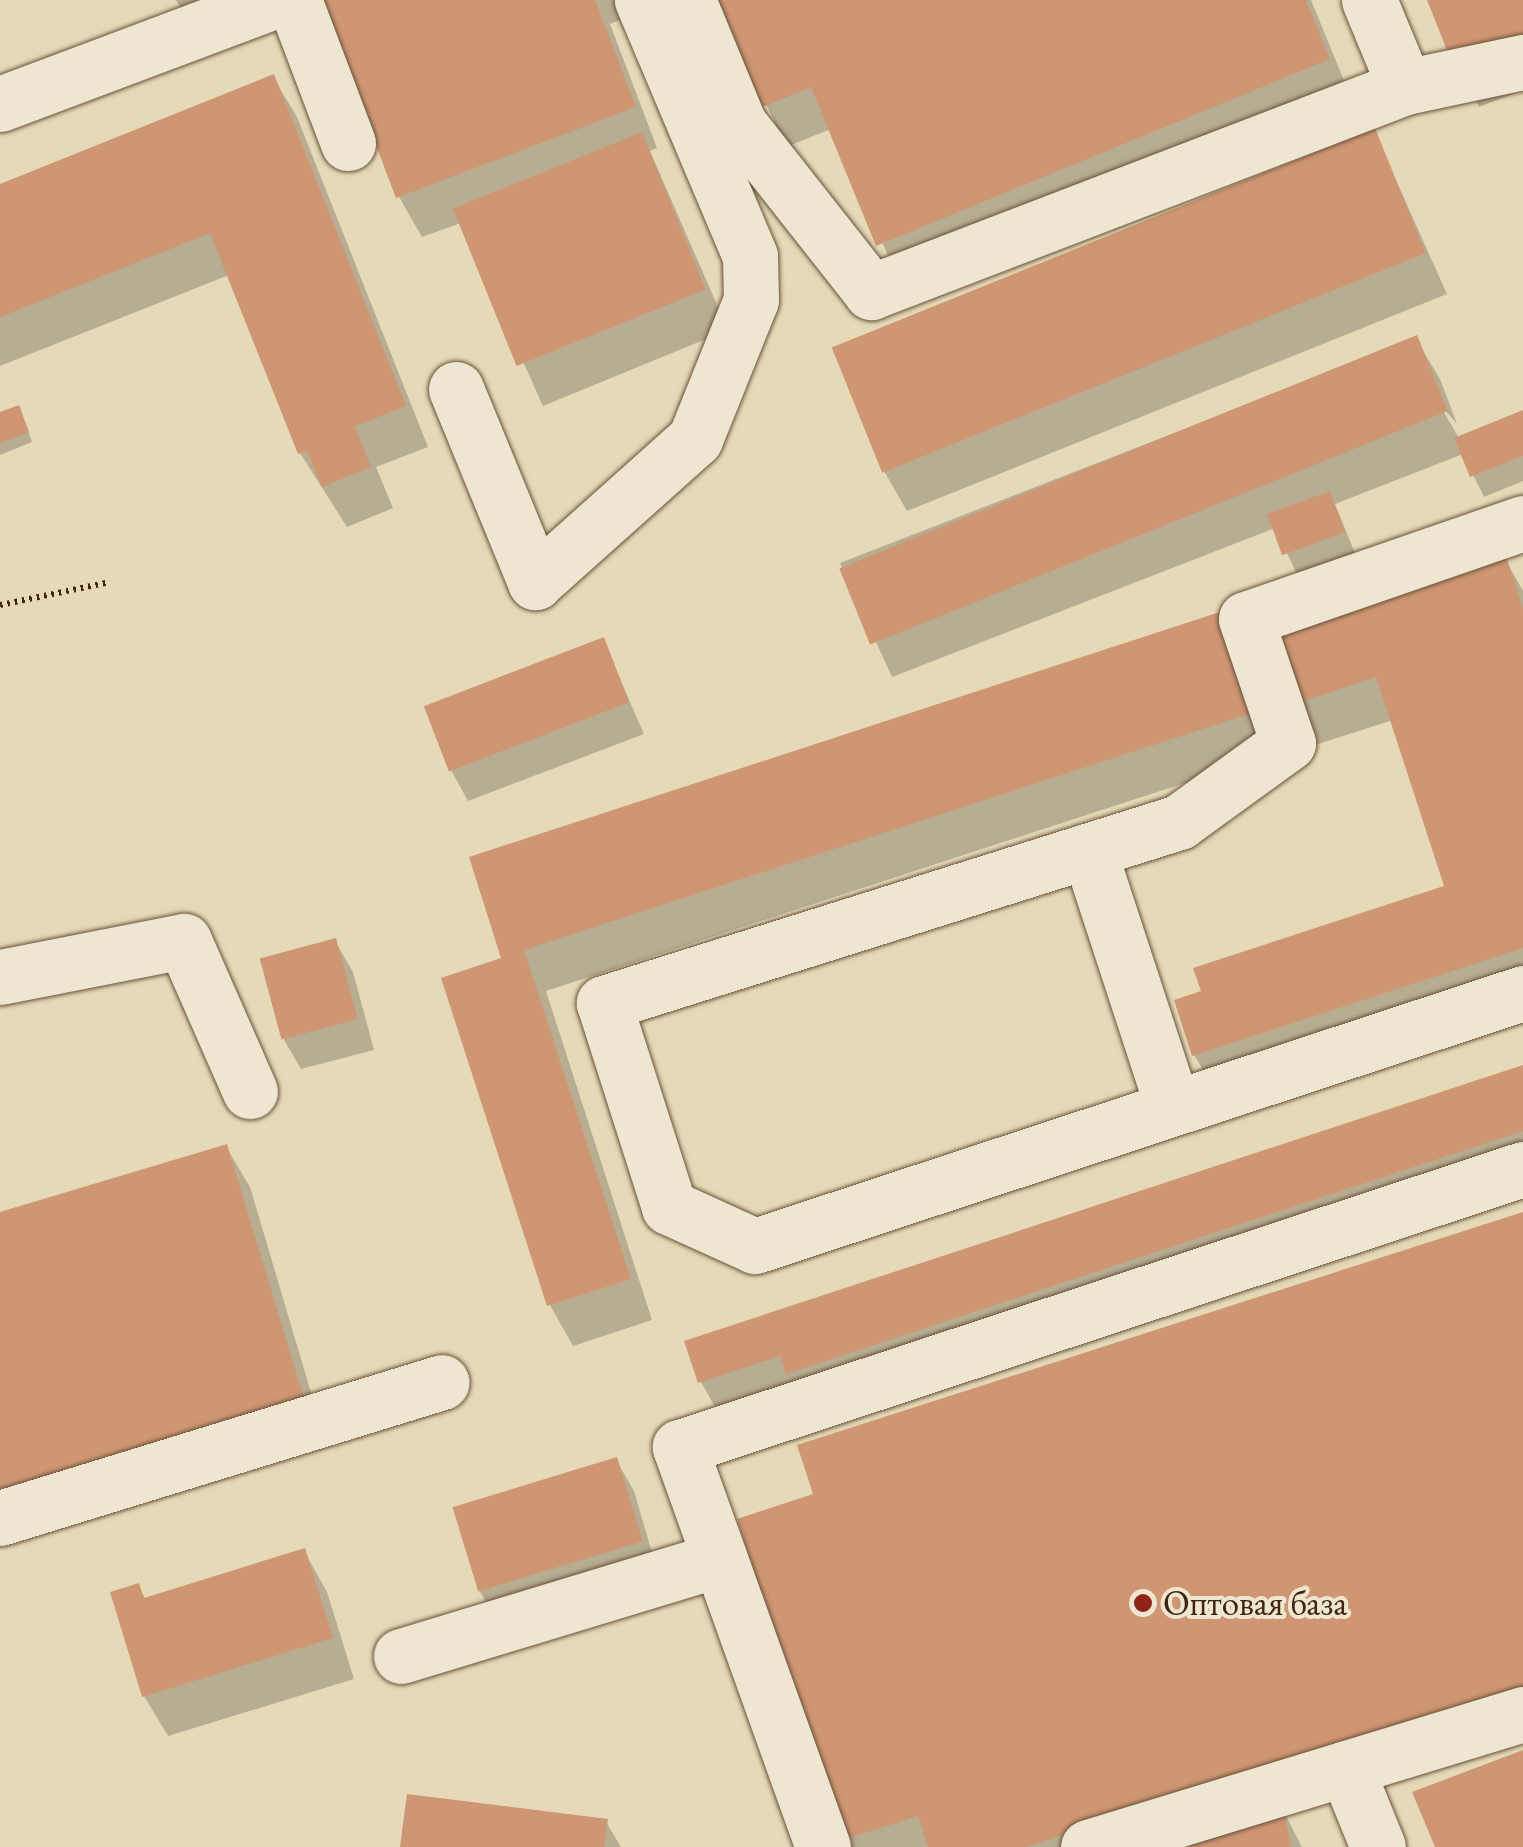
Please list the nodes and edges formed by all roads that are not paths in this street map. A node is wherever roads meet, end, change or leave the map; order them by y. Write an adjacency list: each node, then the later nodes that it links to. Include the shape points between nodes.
1 (276, 0): 8 (lane)
2 (294, 0): 9 (lane)
3 (642, 0): 10 (lane, via 750,256 750,300 695,439 535,582)
4 (688, 0): 7 (lane, via 739,124 871,292)
5 (1369, 0): 7 (lane)
6 (1523, 62): 7 (lane)
7 (1405, 86)
8 (0, 104)
9 (348, 144)
10 (456, 389)
11 (1523, 524): 12 (lane, via 1246,619 1288,743 1179,822)
12 (1089, 851): 16 (lane); 16 (lane, via 604,1003 670,1206 755,1246)
13 (0, 977): 15 (lane, via 184,941)
14 (1523, 993): 16 (lane)
15 (250, 1090)
16 (1173, 1108)
17 (1523, 1168): 20 (lane, via 680,1447)
18 (442, 1382): 19 (lane)
19 (0, 1518)
20 (720, 1559): 21 (lane); 24 (lane)
21 (401, 1656)
22 (1523, 1714): 23 (lane)
23 (1346, 1768): 25 (lane); 26 (lane)
24 (823, 1847)
25 (1088, 1847)
26 (1378, 1847)

